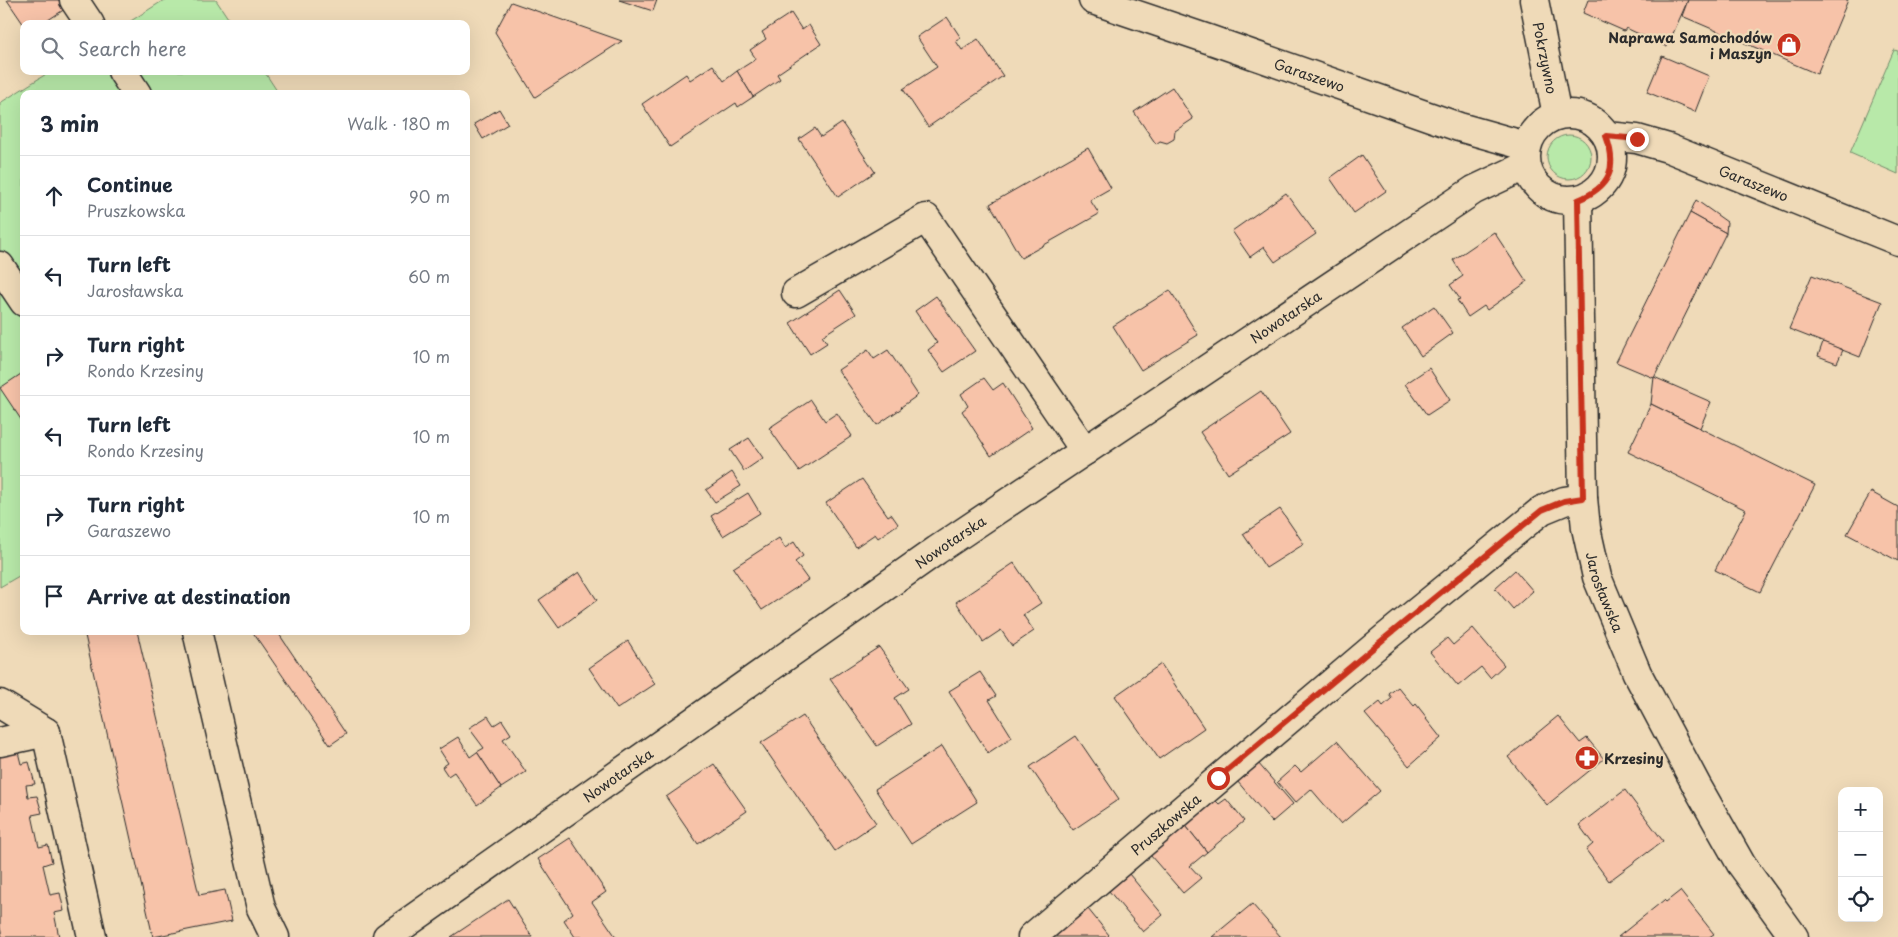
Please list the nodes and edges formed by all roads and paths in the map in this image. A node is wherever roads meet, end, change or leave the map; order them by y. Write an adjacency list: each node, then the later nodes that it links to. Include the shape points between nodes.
1 (74, 0): 4 (street)
2 (1093, 0): 9 (street, Garaszewo, via 1458,127)
3 (1534, 0): 7 (street, Pokrzywno)
4 (87, 20)
5 (125, 75): 6 (street)
6 (134, 90)
7 (1557, 115): 8 (street, via 1584,117 1597,124); 9 (street, via 1542,122 1532,133)
8 (1606, 136): 10 (street, via 1612,151 1611,167 1605,182 1593,194); 11 (street, Garaszewo, via 1637,139 1668,148)
9 (1526, 156): 10 (street, via 1536,187 1563,201); 15 (street, Nowotarska)
10 (1578, 200): 16 (street, Jarosławska)
11 (1898, 241)
12 (0, 266): 14 (street)
13 (796, 293): 15 (street, via 926,218)
14 (20, 296)
15 (1085, 451): 24 (street, Nowotarska, via 937,550)
16 (1583, 498): 21 (street, Jarosławska, via 1597,577 1637,673 1741,864); 25 (street, Pruszkowska, via 1542,510 1377,644)
17 (198, 635): 23 (street, via 262,908)
18 (0, 704): 19 (street)
19 (46, 732): 20 (street); 22 (street)
20 (0, 742)
21 (1790, 936)
22 (92, 937)
23 (275, 937)
24 (387, 937)
25 (1032, 937)

